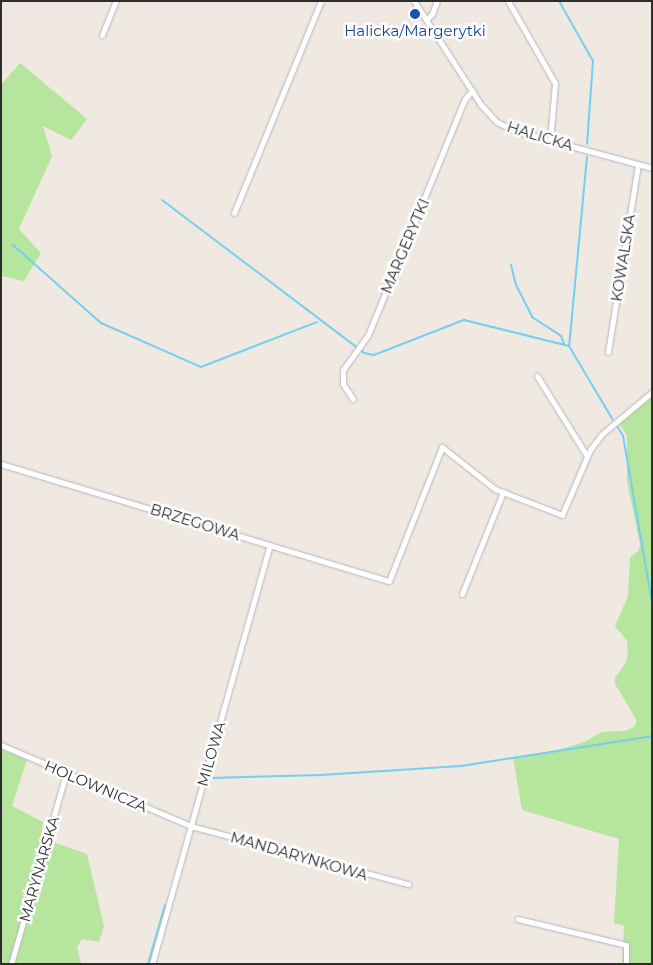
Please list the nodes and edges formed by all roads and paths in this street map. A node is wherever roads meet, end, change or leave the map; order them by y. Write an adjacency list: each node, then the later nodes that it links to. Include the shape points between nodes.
1 (116, 1): 7 (street)
2 (321, 1): 12 (street)
3 (414, 1): 6 (street, HALICKA)
4 (437, 1): 6 (street, via 432,14)
5 (508, 1): 9 (street, via 555,83)
6 (424, 17): 8 (street, HALICKA)
7 (102, 34)
8 (472, 91): 9 (street, HALICKA, via 497,122 515,132); 16 (street, MARGERYTKI, via 465,99 368,335 343,370 341,376)
9 (550, 141): 10 (street, HALICKA)
10 (638, 164): 11 (street, HALICKA); 13 (street, KOWALSKA)
11 (652, 168)
12 (234, 213)
13 (608, 352)
14 (537, 376): 17 (street)
15 (652, 392): 17 (street, via 602,434)
16 (351, 399)
17 (587, 456): 19 (street, via 562,515)
18 (1, 464): 20 (street, BRZEGOWA)
19 (503, 492): 20 (street, BRZEGOWA, via 442,447 389,581); 21 (street)
20 (270, 545): 24 (street, MILOWA)
21 (462, 594)
22 (1, 745): 23 (street, HOLOWNICZA)
23 (66, 774): 24 (street, HOLOWNICZA); 27 (street, MARYNARSKA)
24 (191, 826): 25 (street, MANDARYNKOWA); 28 (street, MILOWA)
25 (408, 884)
26 (518, 919): 29 (street, via 626,945)
27 (11, 964)
28 (152, 964)
29 (626, 964)

